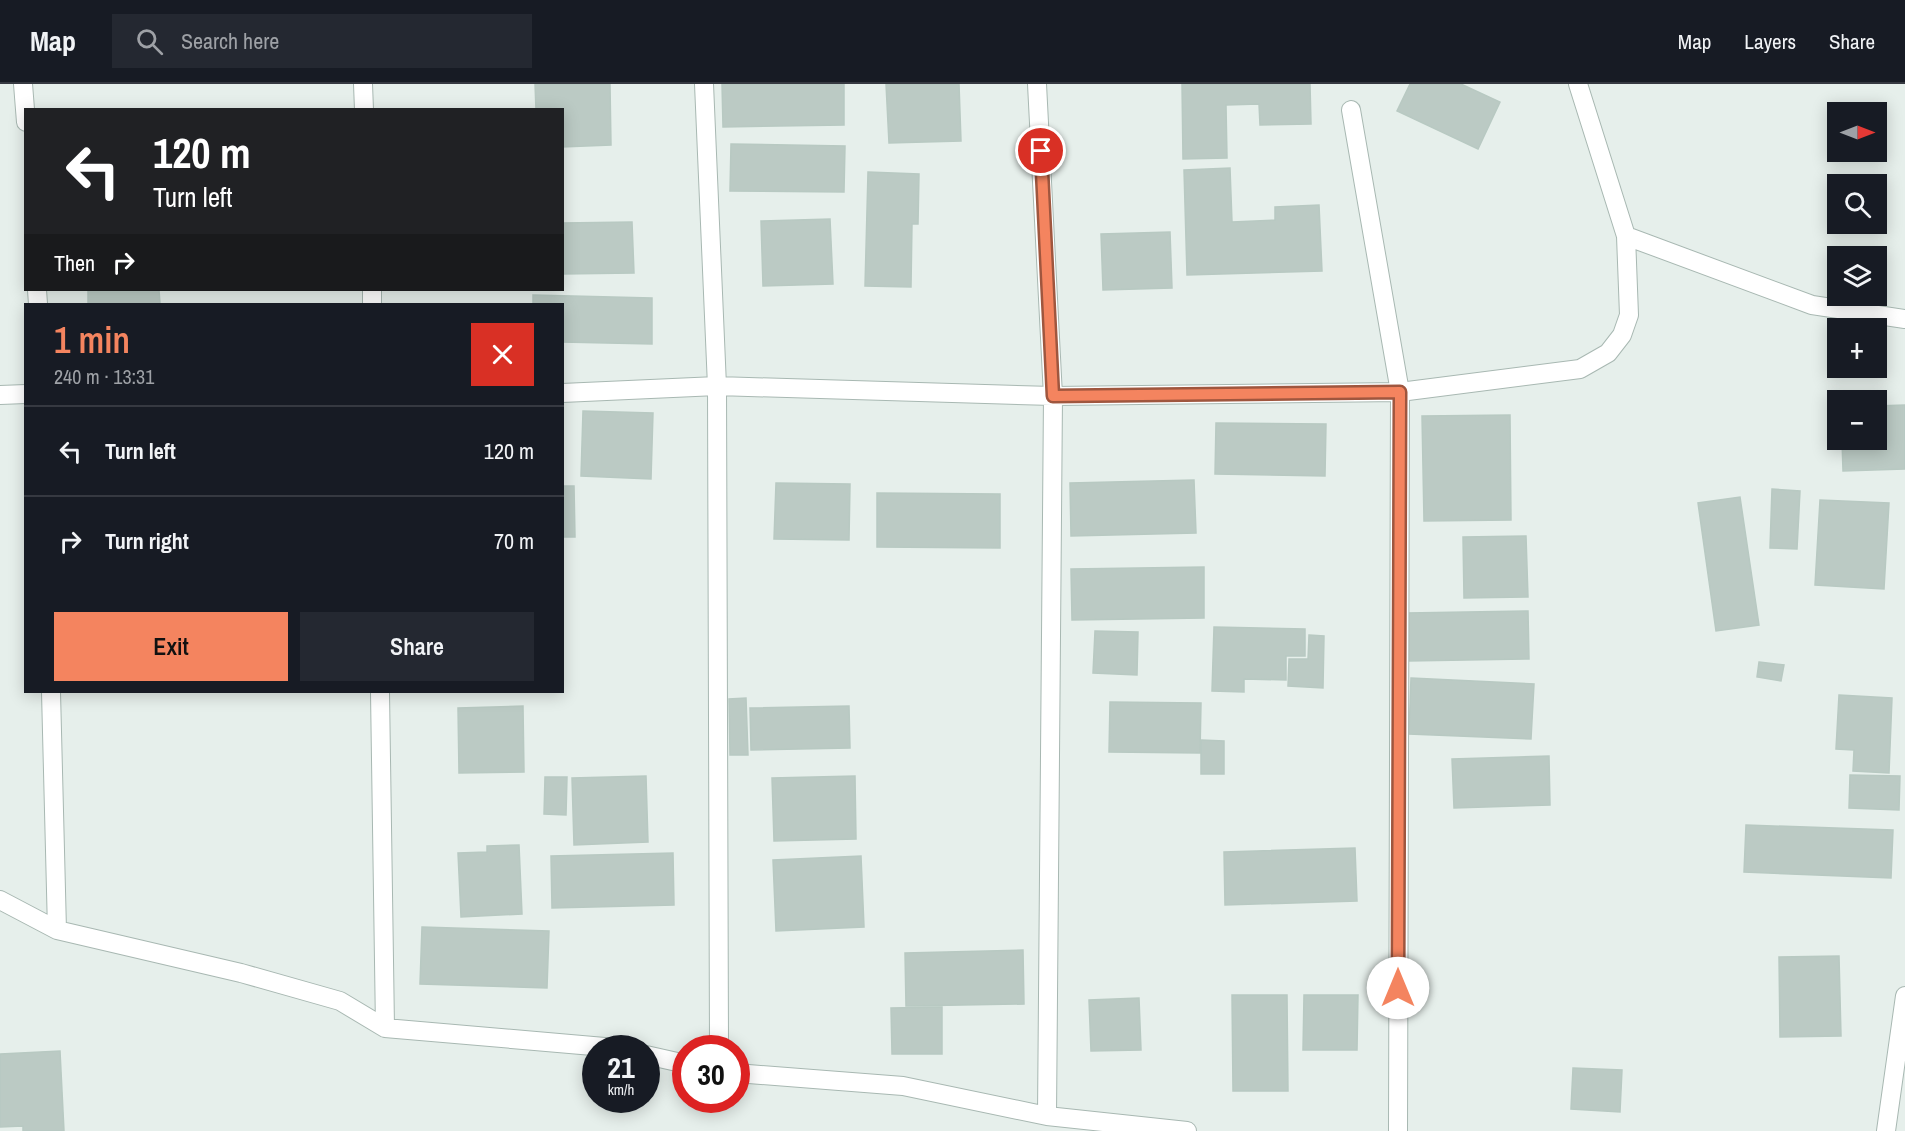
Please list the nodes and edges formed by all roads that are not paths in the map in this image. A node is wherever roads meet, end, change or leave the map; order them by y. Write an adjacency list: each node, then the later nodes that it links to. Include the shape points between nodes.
1 (23, 84): 6 (street)
2 (363, 84): 7 (street)
3 (704, 84): 11 (street)
4 (1037, 84): 16 (street)
5 (1578, 84): 9 (street)
6 (25, 108)
7 (364, 108)
8 (1351, 110): 12 (street)
9 (1626, 236): 10 (street, via 1812,305); 12 (street, via 1629,315 1622,335 1608,353 1580,369)
10 (1905, 319)
11 (717, 386): 13 (street); 16 (street); 23 (street)
12 (1400, 392): 16 (street); 28 (street)
13 (564, 393)
14 (24, 394): 15 (street)
15 (0, 395)
16 (1053, 396): 26 (street)
17 (51, 693): 20 (street)
18 (380, 693): 22 (street)
19 (0, 900): 20 (street)
20 (57, 930): 22 (street, via 340,1001)
21 (1905, 996): 29 (street)
22 (385, 1028): 24 (street)
23 (719, 1035)
24 (582, 1045)
25 (750, 1074): 26 (street, via 903,1086)
26 (1047, 1116): 27 (street)
27 (1187, 1131)
28 (1398, 1131)
29 (1886, 1131)

